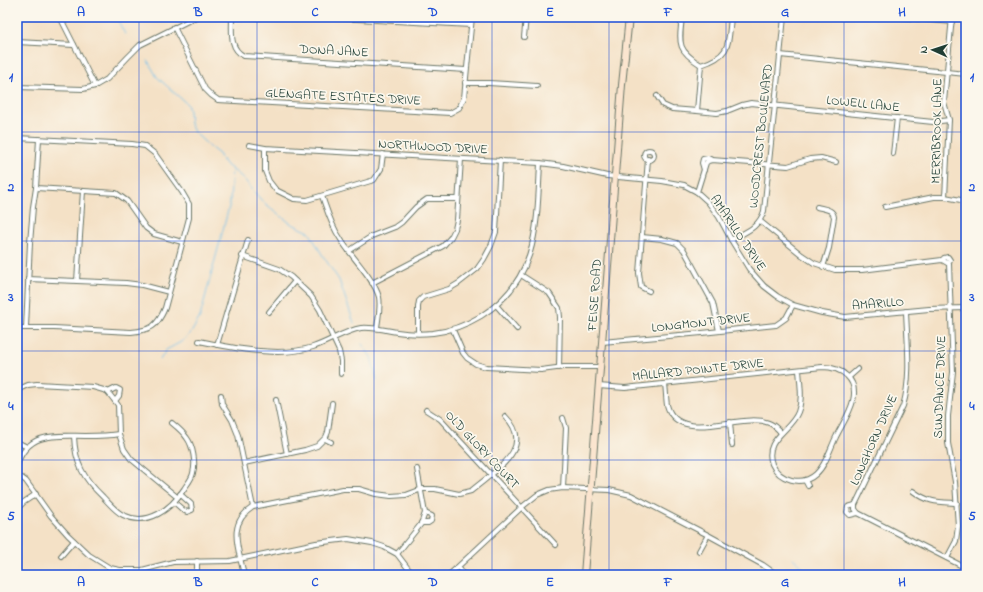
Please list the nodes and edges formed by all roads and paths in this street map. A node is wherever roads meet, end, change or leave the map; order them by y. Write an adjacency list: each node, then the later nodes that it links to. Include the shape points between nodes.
1 (60, 17): 18 (street)
2 (196, 17): 15 (street)
3 (232, 17): 21 (street, DONA JANE, via 232,42 244,56)
4 (320, 17): 14 (street)
5 (472, 17): 14 (street, GLENGATE ESTATES DRIVE)
6 (526, 17): 16 (street)
7 (629, 17): 45 (main road, FEISE ROAD)
8 (682, 17): 20 (street, via 682,50)
9 (731, 17): 20 (street, via 725,52)
10 (784, 17): 19 (street, WOODCREST BOULEVARD)
11 (899, 17): 13 (street)
12 (952, 17): 13 (street, MERRIBROOK LANE)
13 (952, 22): 22 (street, MERRIBROOK LANE)
14 (471, 25): 21 (street, GLENGATE ESTATES DRIVE)
15 (174, 27): 24 (street, GLENGATE ESTATES DRIVE, via 205,88 218,100 450,113 461,106); 25 (street, via 140,45 107,79)
16 (524, 37)
17 (17, 42): 18 (street)
18 (74, 45): 25 (street)
19 (780, 56): 22 (street); 29 (street, WOODCREST BOULEVARD)
20 (701, 65): 30 (street)
21 (466, 70): 24 (street, GLENGATE ESTATES DRIVE)
22 (947, 72): 23 (street); 32 (street, MERRIBROOK LANE, via 944,102)
23 (966, 74)
24 (465, 83): 26 (street)
25 (95, 86): 27 (street, via 82,89)
26 (537, 86)
27 (17, 87)
28 (657, 96): 30 (street, LOWELL LANE, via 663,105 672,109)
29 (774, 106): 30 (street, LOWELL LANE, via 752,103 717,113); 31 (street, LOWELL LANE); 44 (street, WOODCREST BOULEVARD)
30 (697, 112)
31 (897, 118): 32 (street, LOWELL LANE, via 933,122); 38 (street)
32 (949, 120): 51 (street, MERRIBROOK LANE)
33 (17, 138): 34 (street)
34 (39, 139): 47 (street); 60 (street, via 132,144 150,149 188,204 189,218)
35 (249, 145): 36 (street, NORTHWOOD DRIVE)
36 (265, 148): 37 (street, NORTHWOOD DRIVE); 50 (street, via 265,171 276,190 294,199 307,200)
37 (383, 154): 39 (street, NORTHWOOD DRIVE); 50 (street, via 381,169 374,180)
38 (893, 154)
39 (461, 159): 41 (street, NORTHWOOD DRIVE); 52 (street)
40 (648, 159): 46 (street)
41 (500, 160): 42 (street, NORTHWOOD DRIVE); 83 (street, via 496,232 491,246 477,269 459,284 423,297 418,307)
42 (540, 162): 45 (street, NORTHWOOD DRIVE); 64 (street, via 536,226)
43 (836, 162): 44 (street, via 821,158 788,166)
44 (769, 165): 49 (street, via 708,161); 56 (street, WOODCREST BOULEVARD, via 764,211)
45 (615, 176): 46 (street, AMARILLO DRIVE); 86 (main road, FEISE ROAD)
46 (647, 179): 49 (street, AMARILLO DRIVE, via 680,183); 57 (street)
47 (36, 188): 48 (street); 65 (street)
48 (83, 191): 60 (street, via 116,193 127,200 146,228 154,234); 66 (street)
49 (697, 192): 59 (street, AMARILLO DRIVE, via 708,202)
50 (322, 196): 61 (street, via 332,224)
51 (945, 197): 53 (street); 55 (street)
52 (458, 199): 61 (street, via 428,199 395,227 372,236); 68 (street, via 455,230 443,246)
53 (966, 201)
54 (817, 207): 63 (street, via 830,210 834,214 829,248)
55 (885, 207)
56 (760, 221): 59 (street, WOODCREST BOULEVARD, via 750,230); 63 (street, SUNDANCE DRIVE, via 802,255)
57 (642, 237): 69 (street, via 640,285); 82 (street, via 677,242 684,250 713,303)
58 (248, 240): 62 (street)
59 (731, 240): 72 (street, AMARILLO DRIVE, via 749,269 764,286)
60 (182, 242): 70 (street)
61 (349, 251): 68 (street)
62 (242, 256): 67 (street, via 279,269); 87 (street)
63 (823, 267): 73 (street, SUNDANCE DRIVE, via 853,270 942,260 950,266)
64 (521, 275): 71 (street); 89 (street, via 549,293 559,308)
65 (28, 279): 66 (street); 77 (street)
66 (78, 281): 70 (street, via 126,283)
67 (295, 281): 76 (street); 84 (street, via 311,296)
68 (372, 283): 79 (street, via 379,304)
69 (649, 291)
70 (169, 292): 77 (street, via 161,318 154,326 143,331)
71 (496, 305): 80 (street); 81 (street)
72 (793, 305): 75 (street, AMARILLO, via 845,317); 82 (street, LONGMONT DRIVE, via 786,318 776,324)
73 (952, 308): 74 (street, AMARILLO); 75 (street, AMARILLO); 132 (street, SUNDANCE DRIVE, via 953,372 948,443)
74 (966, 308)
75 (906, 311): 133 (street, LONGHORN DRIVE, via 908,378 903,406)
76 (269, 312)
77 (26, 327): 78 (street)
78 (17, 328)
79 (377, 328): 83 (street); 84 (street, via 354,330)
80 (517, 329)
81 (453, 330): 83 (street); 89 (street, via 463,353 476,364 486,367 540,370)
82 (719, 331): 86 (street, LONGMONT DRIVE)
83 (418, 333)
84 (333, 338): 87 (street, via 299,351); 92 (street, via 339,351)
85 (199, 342): 87 (street)
86 (602, 342): 88 (main road, FEISE ROAD)
87 (217, 345)
88 (600, 367): 89 (street); 95 (main road, FEISE ROAD)
89 (559, 368)
90 (858, 369): 93 (street)
91 (799, 370): 93 (street, MALLARD POINTE DRIVE, via 830,368 842,371); 94 (street, MALLARD POINTE DRIVE); 107 (street, via 801,402 795,419)
92 (341, 374)
93 (849, 377): 123 (street, via 854,389 852,406 825,462 816,474)
94 (665, 384): 95 (street, MALLARD POINTE DRIVE, via 626,388); 105 (street, via 667,406 681,423 699,425)
95 (598, 386): 127 (main road, FEISE ROAD)
96 (19, 389): 97 (street, via 37,384 93,387)
97 (108, 392): 100 (street); 100 (street, via 116,388 120,390)
98 (221, 395): 118 (street, via 222,404 238,435)
99 (276, 400): 116 (street)
100 (115, 401): 108 (street, via 119,410)
101 (332, 403): 110 (street, via 329,429)
102 (426, 410): 121 (street, OLD GLORY COURT, via 440,419)
103 (505, 416): 121 (street, via 514,426 516,447 507,460)
104 (563, 418): 125 (street, via 566,428)
105 (730, 422): 107 (street, via 757,420 769,423); 113 (street)
106 (172, 423): 130 (street, via 188,438 194,464 193,475)
107 (781, 433): 123 (street, via 771,449 772,463 784,477 796,481)
108 (120, 434): 109 (street); 130 (street, via 131,459)
109 (74, 436): 114 (street, via 46,436); 131 (street, via 78,466 93,488 122,515 141,519 153,517)
110 (325, 438): 112 (street); 116 (street, via 317,446)
111 (17, 442): 114 (street)
112 (331, 442)
113 (732, 445)
114 (28, 447): 117 (street)
115 (17, 453): 117 (street)
116 (288, 454): 118 (street)
117 (20, 457): 119 (street)
118 (244, 463): 134 (street)
119 (17, 465)
120 (417, 469): 126 (street)
121 (491, 474): 126 (street, via 472,491 459,494); 135 (street, OLD GLORY COURT)
122 (17, 476): 129 (street, via 26,481)
123 (805, 480): 124 (street)
124 (808, 486)
125 (563, 488): 127 (street); 135 (street, via 542,492)
126 (422, 489): 134 (street, via 406,495 391,496 359,489 343,489); 137 (street)
127 (590, 490): 140 (street, via 609,490 631,495); 157 (main road, FEISE ROAD)
128 (913, 490): 132 (street, via 927,500)
129 (36, 494): 136 (street); 141 (street, via 58,525)
130 (179, 496): 131 (street); 131 (street, via 191,504 192,510 187,512)
131 (174, 502)
132 (956, 503): 146 (street, SUNDANCE DRIVE, via 958,534)
133 (855, 505): 138 (street, LONGHORN DRIVE); 138 (street, LONGHORN DRIVE, via 848,507 847,512 850,515)
134 (253, 507): 147 (street, via 241,517 237,526)
135 (522, 507): 142 (street, OLD GLORY COURT); 149 (street)
136 (17, 509)
137 (425, 513): 139 (street); 139 (street, via 432,516 431,521)
138 (858, 513): 146 (street, LONGHORN DRIVE)
139 (421, 523): 144 (street)
140 (708, 535): 143 (street); 158 (street)
141 (74, 541): 145 (street); 151 (street, via 89,555 110,568)
142 (556, 545)
143 (699, 550)
144 (397, 554): 147 (street, via 372,543 348,539); 154 (street)
145 (61, 556)
146 (947, 558): 150 (street, LONGHORN DRIVE)
147 (241, 559): 148 (street); 153 (street)
148 (197, 562): 151 (street, via 174,562); 152 (street)
149 (458, 568): 155 (street); 156 (street)
150 (966, 568)
151 (126, 573)
152 (197, 575)
153 (244, 575)
154 (414, 575)
155 (449, 575)
156 (464, 575)
157 (584, 575)
158 (777, 575)

